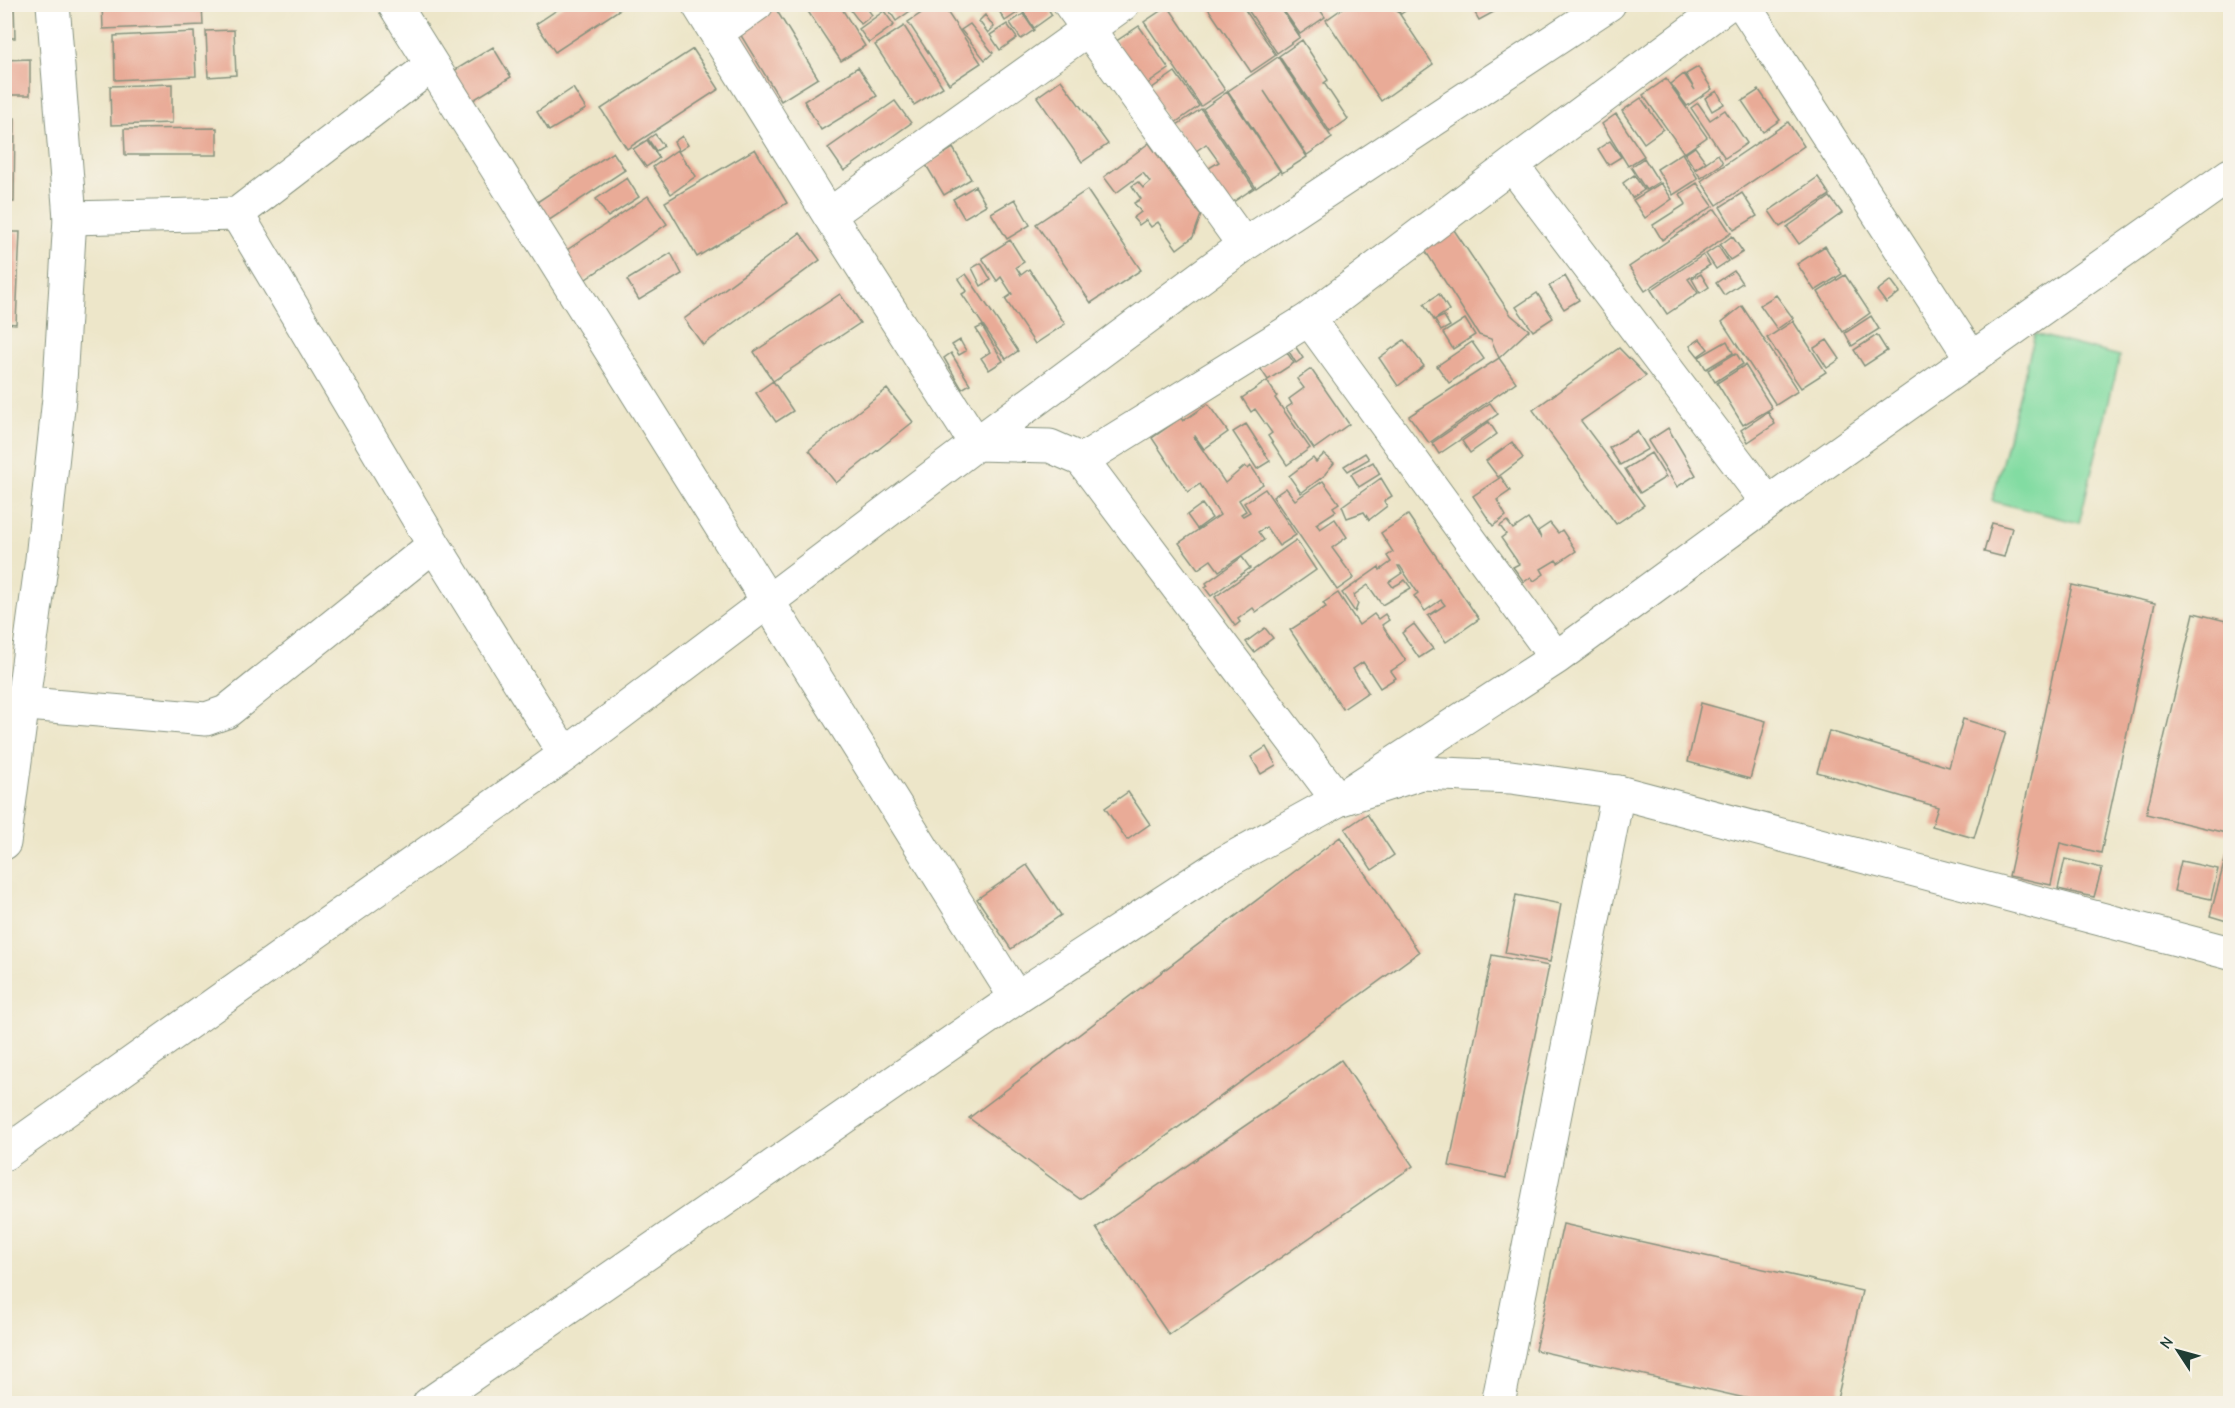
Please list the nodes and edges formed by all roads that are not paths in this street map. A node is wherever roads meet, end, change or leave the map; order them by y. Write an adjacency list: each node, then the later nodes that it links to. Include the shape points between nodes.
1 (53, 4): 16 (street)
2 (394, 4): 11 (street)
3 (698, 4): 10 (street)
4 (757, 4): 10 (street)
5 (1123, 4): 9 (street)
6 (1609, 4): 17 (street)
7 (1728, 4): 12 (street)
8 (1743, 4): 19 (street)
9 (1079, 17): 15 (street); 17 (street)
10 (716, 33): 15 (street)
11 (432, 65): 14 (street); 24 (street)
12 (1512, 165): 18 (street); 22 (street)
13 (2230, 175): 19 (street)
14 (237, 214): 16 (street); 23 (street)
15 (828, 215): 20 (street)
16 (70, 218): 26 (street, via 59,398)
17 (1244, 245): 20 (street)
18 (1309, 319): 21 (street); 25 (street)
19 (1972, 359): 22 (street)
20 (976, 444): 21 (street, via 1050,446); 24 (street)
21 (1082, 460): 29 (street)
22 (1768, 503): 25 (street)
23 (434, 545): 26 (street, via 226,712 206,719); 27 (street)
24 (767, 601): 27 (street); 32 (street)
25 (1556, 658): 29 (street)
26 (14, 703): 30 (street)
27 (565, 755): 33 (street)
28 (1618, 792): 29 (street, via 1511,777 1421,773); 31 (street); 35 (street)
29 (1338, 800): 32 (street, via 1222,864)
30 (4, 843)
31 (2230, 953)
32 (1016, 998): 34 (street)
33 (4, 1154)
34 (429, 1404)
35 (1498, 1404)

